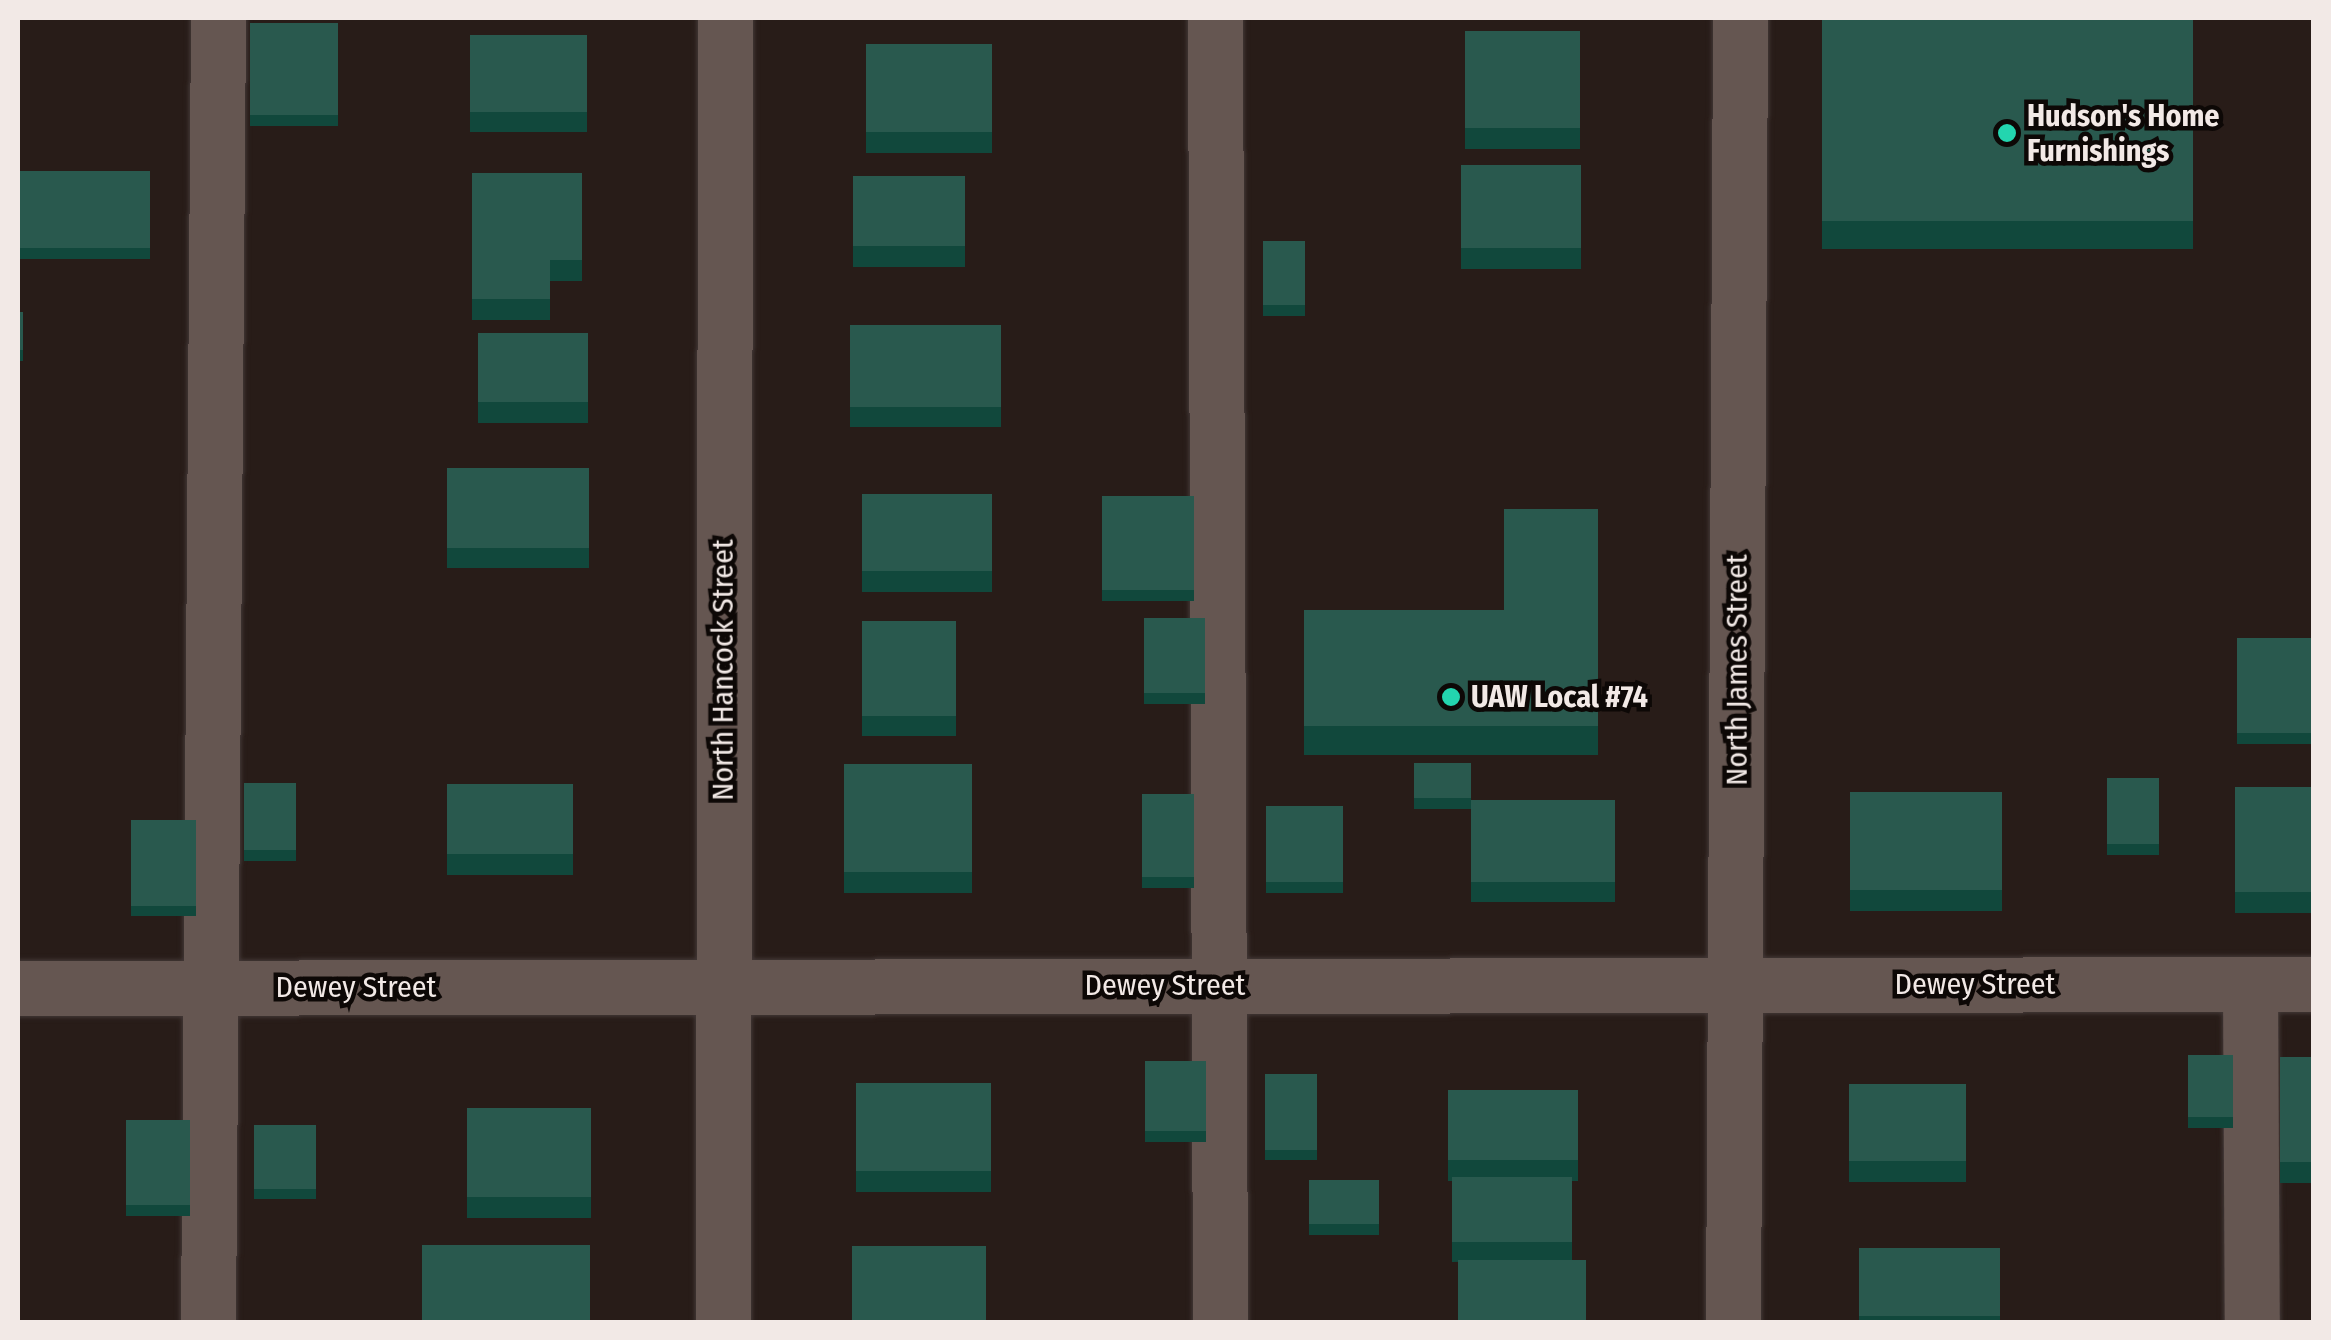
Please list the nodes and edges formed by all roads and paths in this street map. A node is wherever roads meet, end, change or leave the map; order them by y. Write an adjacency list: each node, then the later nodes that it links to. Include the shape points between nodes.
1 (218, 18): 10 (street)
2 (726, 18): 9 (street, North Hancock Street)
3 (1214, 18): 8 (street)
4 (1740, 18): 5 (street, North James Street)
5 (1735, 984): 6 (street, Dewey Street); 8 (street, Dewey Street); 15 (street, North James Street)
6 (2250, 984): 7 (street, Dewey Street); 16 (street)
7 (2314, 984)
8 (1218, 985): 9 (street, Dewey Street); 14 (street)
9 (722, 986): 10 (street, Dewey Street); 13 (street, North Hancock Street)
10 (206, 987): 11 (street, Dewey Street); 12 (street)
11 (18, 988)
12 (208, 1322)
13 (723, 1322)
14 (1220, 1322)
15 (1733, 1322)
16 (2252, 1322)

